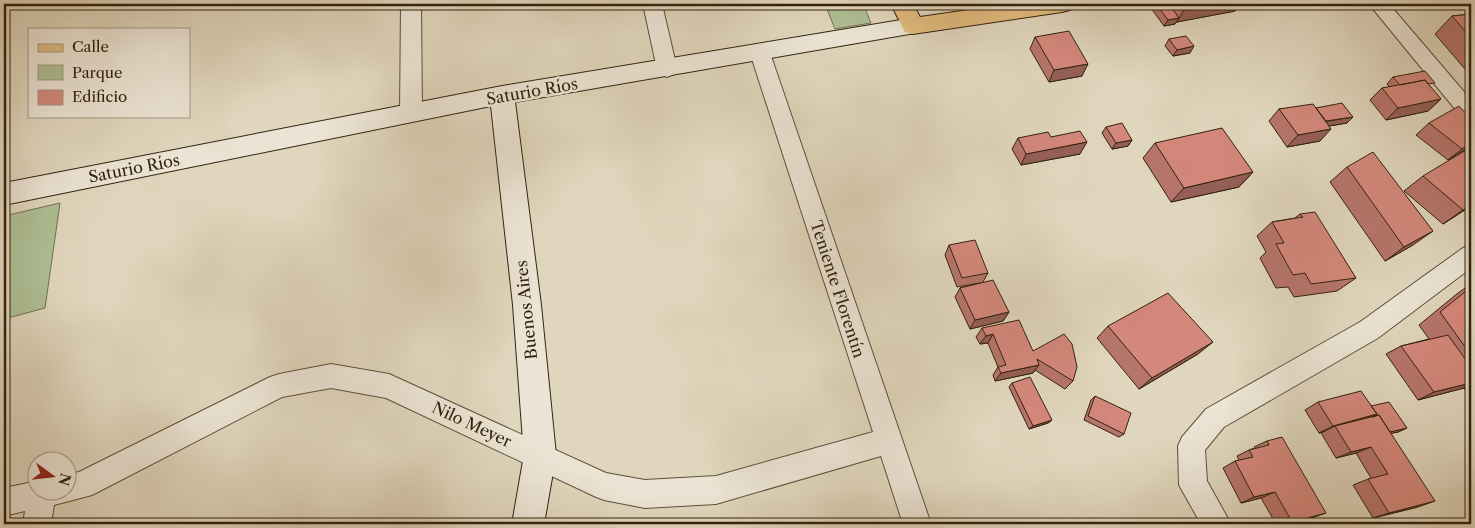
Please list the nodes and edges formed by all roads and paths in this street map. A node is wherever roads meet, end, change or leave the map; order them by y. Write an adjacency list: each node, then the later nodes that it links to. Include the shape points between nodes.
1 (411, 4): 10 (street)
2 (652, 4): 8 (street)
3 (902, 4): 6 (main road)
4 (1062, 4): 6 (main road, Saturio Ríos)
5 (1378, 4): 11 (street)
6 (914, 26): 7 (street, Saturio Ríos)
7 (760, 53): 8 (street, Saturio Ríos); 14 (street, Teniente Florentín)
8 (667, 69): 9 (street, Saturio Ríos)
9 (502, 95): 10 (street, Saturio Ríos); 15 (street, Buenos Aires, via 527,305)
10 (411, 113): 12 (street, Saturio Ríos)
11 (1471, 114)
12 (4, 194)
13 (1471, 255): 23 (street, via 1369,330 1215,418 1191,446 1193,485)
14 (888, 440): 15 (street, Nilo Meyer, via 716,490 645,494 604,486); 22 (street, Teniente Florentín)
15 (540, 455): 16 (street, Nilo Meyer, via 389,386 331,376 279,386); 21 (street, Buenos Aires)
16 (78, 486)
17 (28, 497): 19 (street)
18 (46, 500): 20 (street)
19 (4, 502)
20 (37, 524)
21 (528, 524)
22 (917, 524)
23 (1217, 524)

